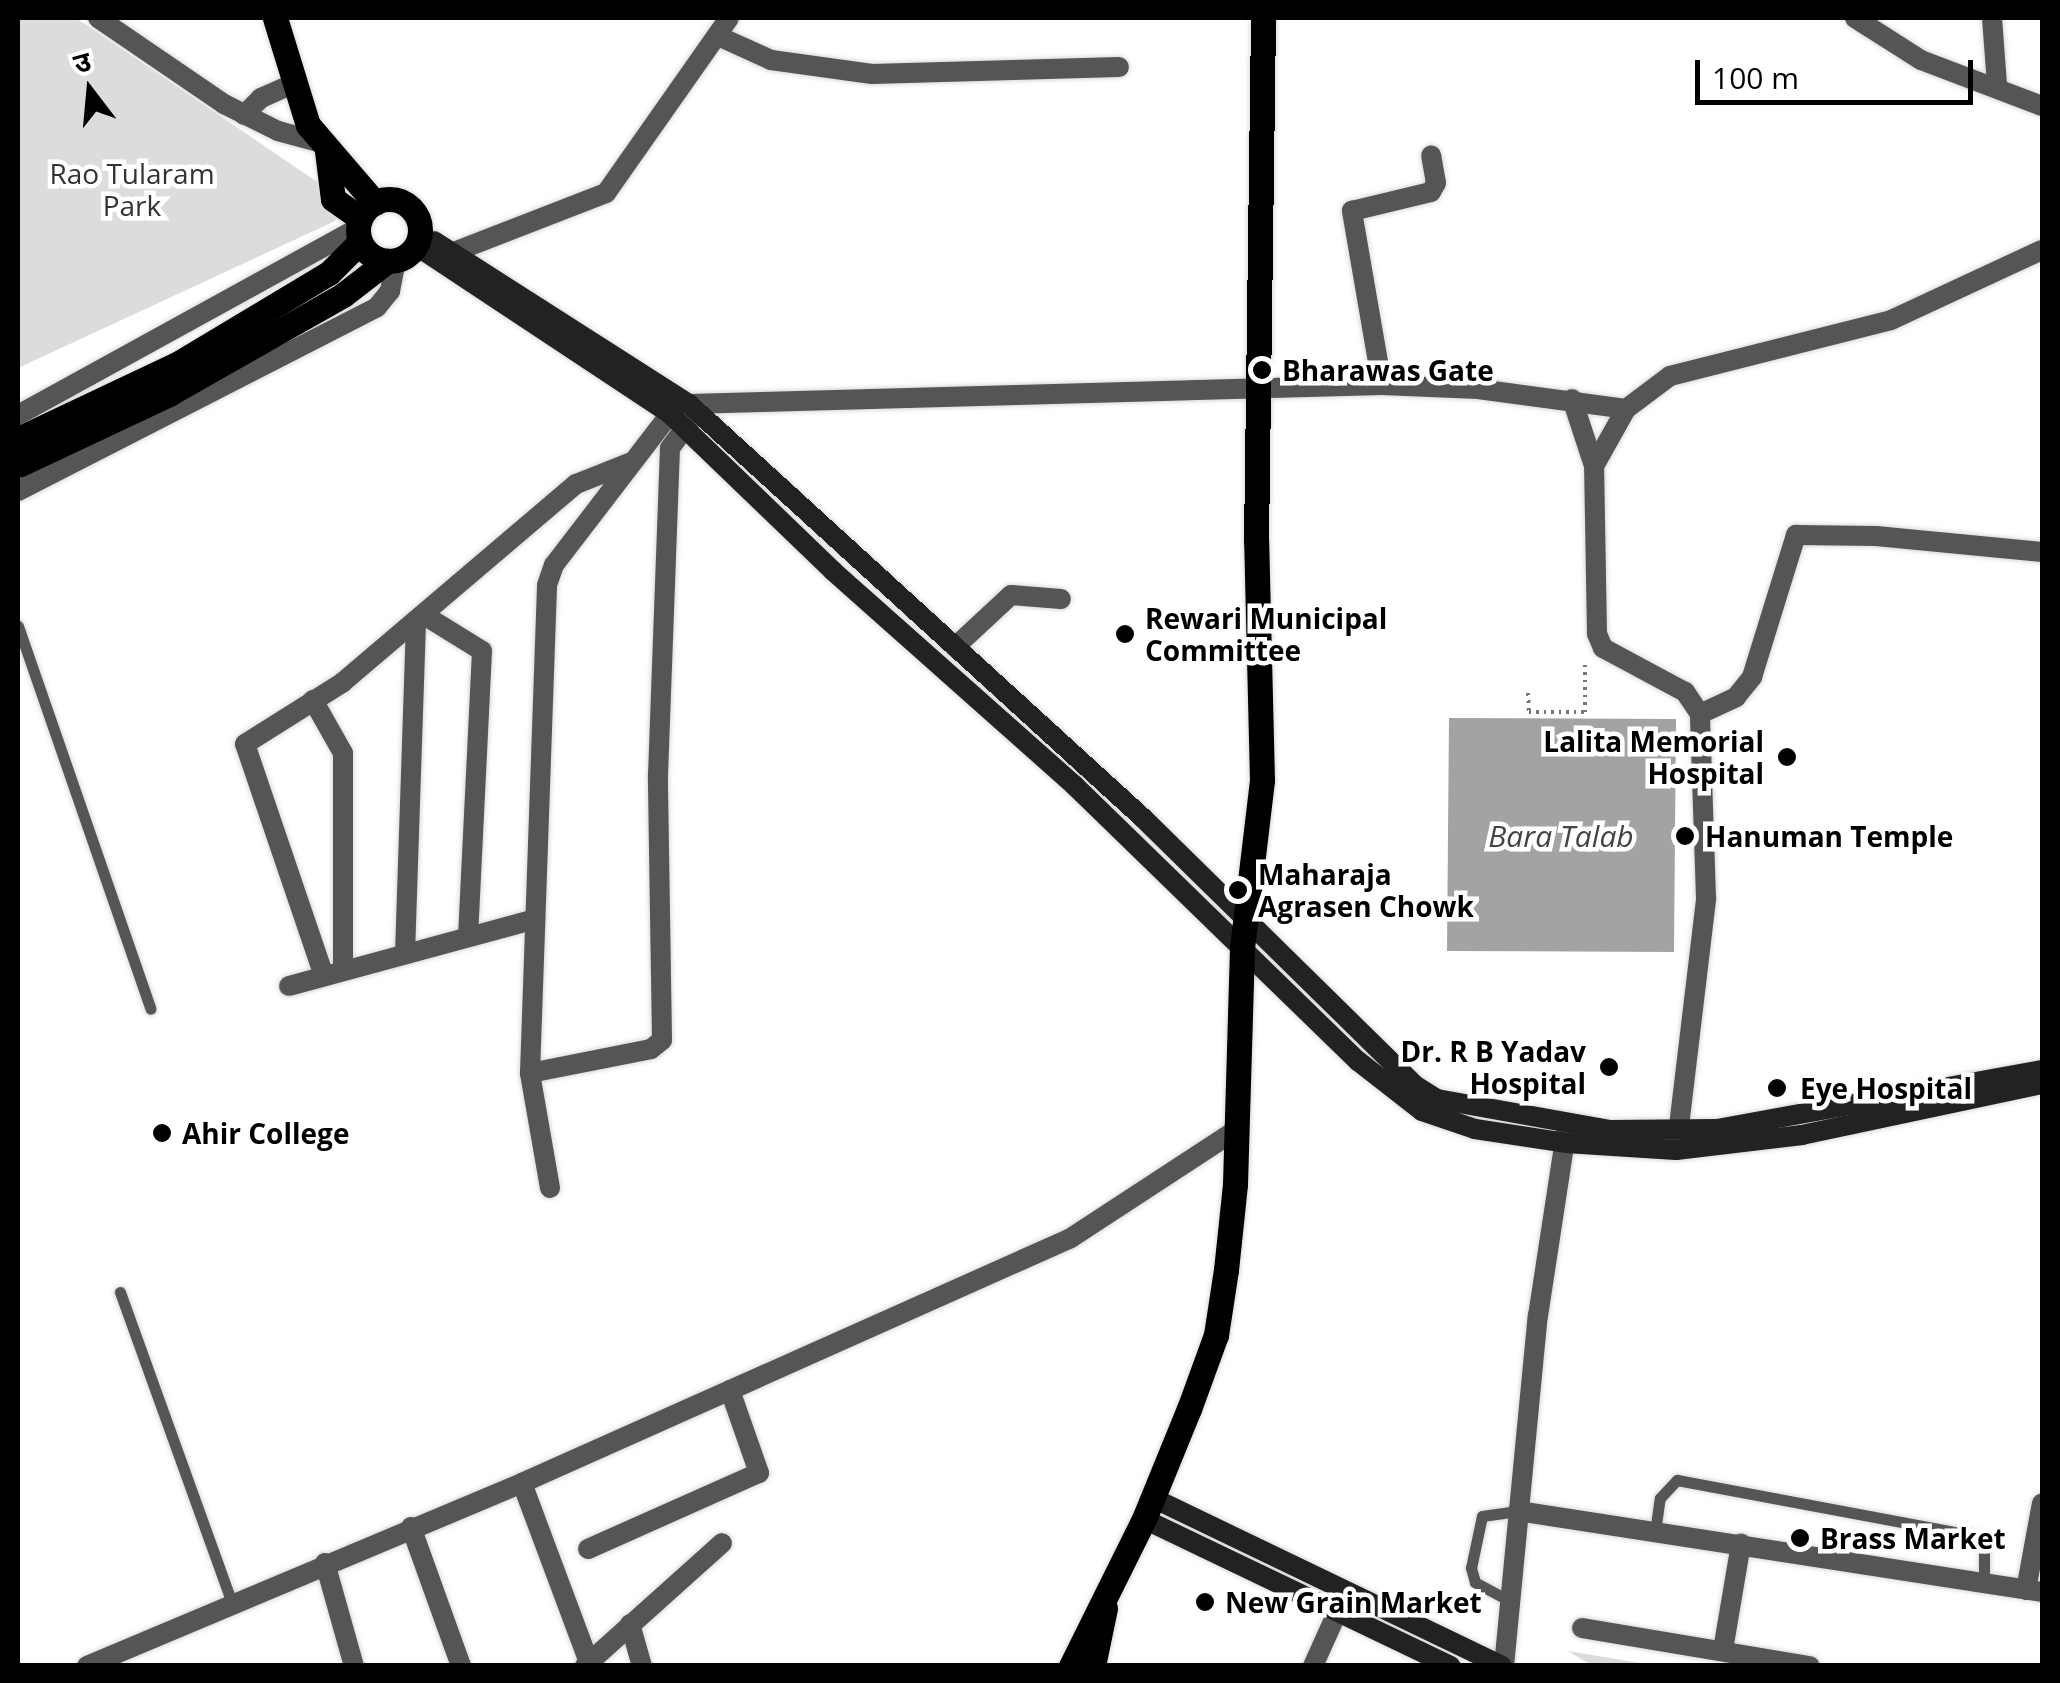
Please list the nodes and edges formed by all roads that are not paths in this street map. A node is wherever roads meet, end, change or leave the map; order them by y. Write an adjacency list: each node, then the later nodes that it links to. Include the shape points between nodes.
1 (98, 18): 11 (street)
2 (275, 18): 8 (main road)
3 (1263, 18): 20 (main road)
4 (1855, 18): 9 (street, via 1921,60)
5 (1992, 18): 9 (street)
6 (724, 27): 7 (street, via 770,60 872,74); 17 (street, via 601,198)
7 (1119, 68)
8 (293, 84): 11 (street, via 261,98); 12 (main road)
9 (1997, 84): 10 (street)
10 (2042, 106)
11 (244, 115): 12 (street)
12 (324, 147): 14 (main road, via 333,199)
13 (1431, 155): 19 (street, via 1431,192 1352,211)
14 (363, 222): 15 (main road); 15 (main road, via 394,200 410,208); 18 (main road); 24 (street)
15 (404, 250): 17 (main road); 18 (main road); 23 (main road); 29 (street, via 377,308)
16 (2042, 250): 22 (street, via 1891,320 1670,376)
17 (454, 252): 23 (main road)
18 (308, 300): 25 (main road); 27 (main road, via 169,394)
19 (1382, 385): 20 (street); 21 (street)
20 (1256, 387): 23 (street); 39 (main road, via 1262,780)
21 (1572, 399): 22 (street); 28 (street)
22 (1626, 409): 28 (street)
23 (685, 414): 26 (street); 34 (main road); 42 (main road); 48 (street, via 670,448 659,736 662,1040)
24 (18, 415)
25 (18, 438)
26 (629, 463): 32 (street, via 576,484); 40 (street, via 548,576)
27 (18, 465)
28 (1594, 466): 35 (street, via 1596,634)
29 (18, 491)
30 (2042, 552): 38 (street, via 1876,536 1796,536 1746,687)
31 (1061, 599): 34 (street, via 1011,595)
32 (420, 619): 37 (street); 41 (street, via 482,651); 43 (street)
33 (18, 626): 46 (lane)
34 (955, 647): 39 (main road)
35 (1603, 648): 36 (street); 38 (street, via 1685,692)
36 (1586, 662)
37 (313, 700): 44 (street, via 344,753); 44 (street, via 244,744)
38 (1700, 714): 52 (street, via 1707,882)
39 (1246, 918): 42 (main road); 51 (main road, via 1416,1086 1451,1104)
40 (535, 919): 41 (street); 48 (street)
41 (468, 934): 43 (street)
42 (1242, 948): 50 (main road); 51 (main road, via 1403,1102 1459,1124)
43 (405, 954): 44 (street)
44 (333, 973): 45 (street)
45 (289, 986)
46 (151, 1009)
47 (2042, 1070): 52 (main road)
48 (530, 1073): 53 (street)
49 (2042, 1084): 52 (main road, via 1802,1135)
50 (1236, 1130): 55 (street, via 1071,1238); 58 (main road, via 1216,1335)
51 (1566, 1134): 52 (main road); 59 (street)
52 (1677, 1140)
53 (550, 1188)
54 (120, 1292): 71 (lane)
55 (730, 1390): 56 (street); 64 (street, via 760,1472)
56 (522, 1483): 60 (street); 75 (street)
57 (2042, 1503): 67 (street)
58 (1148, 1508): 68 (main road); 69 (main road)
59 (1518, 1511): 61 (street); 70 (street); 70 (lane, via 1482,1516 1472,1568 1475,1582)
60 (411, 1527): 65 (street); 78 (street)
61 (1655, 1532): 63 (street); 66 (lane, via 1660,1498 1678,1480 1968,1533 1983,1541)
62 (722, 1542): 72 (street)
63 (1742, 1544): 66 (street); 74 (street)
64 (588, 1549)
65 (325, 1563): 71 (street); 77 (street)
66 (1984, 1583): 67 (street)
67 (2034, 1591)
68 (1106, 1598): 80 (main road); 81 (main road)
69 (1342, 1601): 82 (street); 83 (main road); 84 (main road)
70 (1510, 1602): 84 (street)
71 (232, 1603): 76 (street)
72 (630, 1624): 75 (street); 79 (street)
73 (1582, 1628): 74 (street)
74 (1723, 1650): 85 (street)
75 (587, 1664)
76 (87, 1666)
77 (354, 1666)
78 (461, 1666)
79 (642, 1666)
80 (1071, 1666)
81 (1092, 1666)
82 (1313, 1666)
83 (1450, 1666)
84 (1503, 1666)
85 (1810, 1666)

